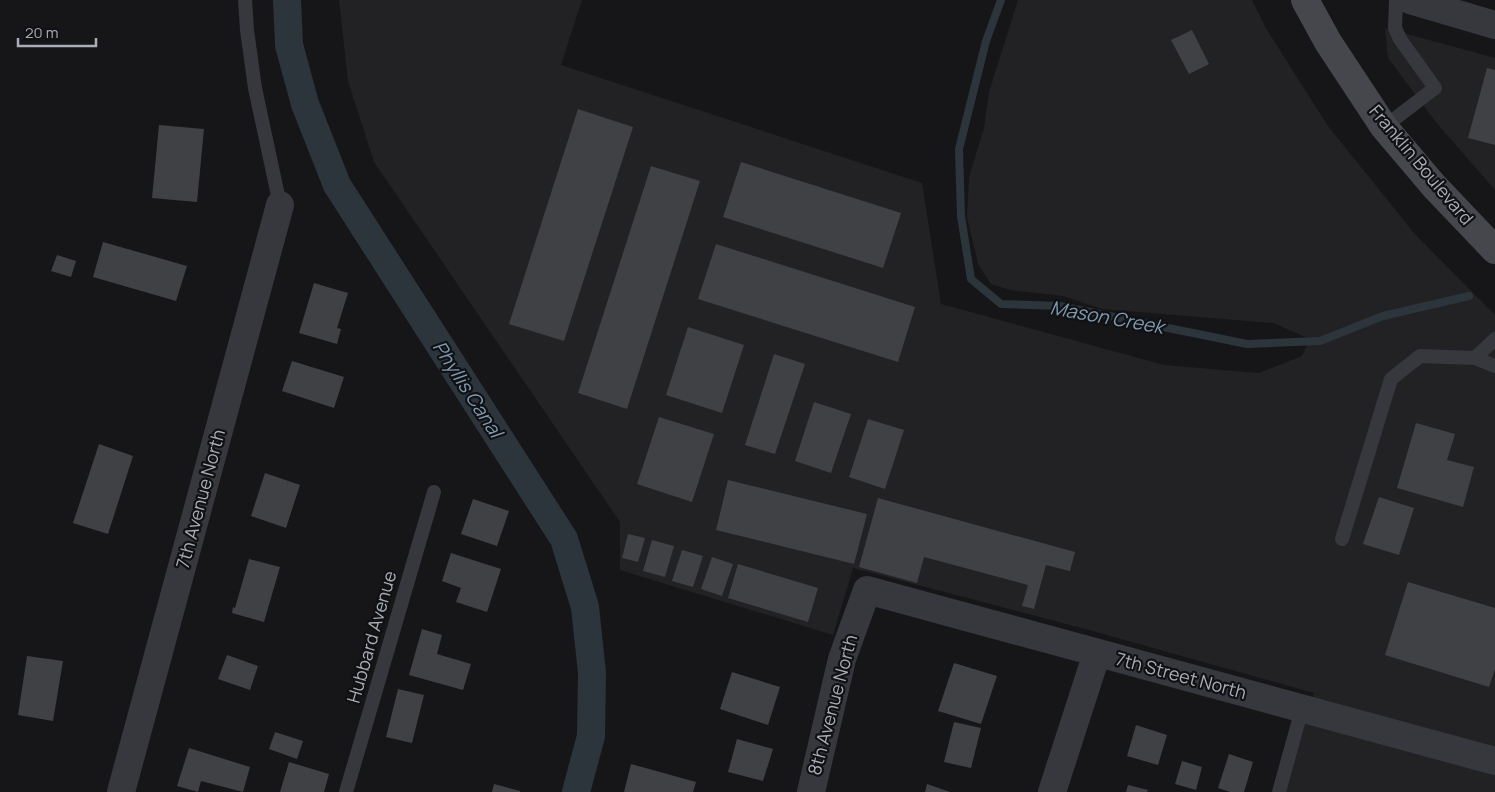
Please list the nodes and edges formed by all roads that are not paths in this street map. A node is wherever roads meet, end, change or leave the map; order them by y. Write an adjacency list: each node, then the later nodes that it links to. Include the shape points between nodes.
1 (245, 0): 7 (lane, via 255,88)
2 (1305, 0): 6 (main road, Franklin Boulevard, via 1328,42)
3 (1396, 0): 6 (lane, via 1395,28 1435,88)
4 (1410, 0): 5 (street)
5 (1495, 25)
6 (1384, 127): 8 (main road, Franklin Boulevard)
7 (280, 205): 18 (street, 7th Avenue North)
8 (1495, 250)
9 (1495, 339): 10 (lane)
10 (1475, 358): 11 (lane); 13 (lane, via 1420,356 1391,379)
11 (1495, 366)
12 (434, 492): 19 (lane, Hubbard Avenue)
13 (1342, 539)
14 (867, 590): 15 (street, 7th Street North); 20 (street, 8th Avenue North, via 842,659)
15 (1097, 653): 16 (street, 7th Street North); 21 (street)
16 (1302, 709): 17 (street, 7th Street North); 22 (lane)
17 (1495, 761)
18 (121, 792)
19 (346, 792)
20 (811, 792)
21 (1052, 792)
22 (1279, 792)

